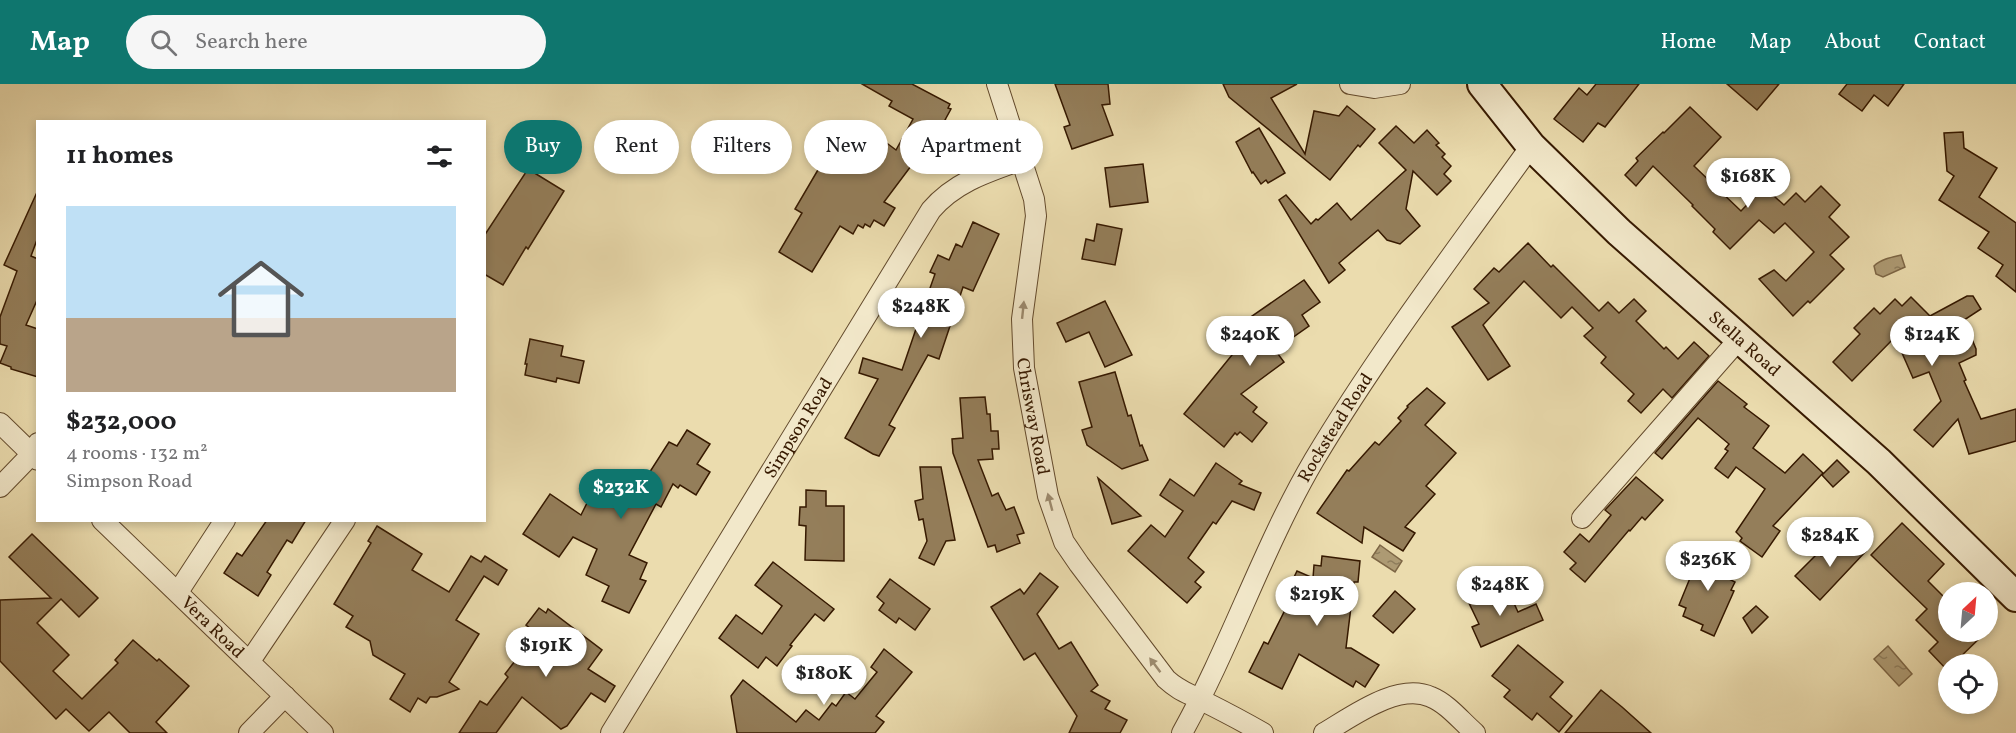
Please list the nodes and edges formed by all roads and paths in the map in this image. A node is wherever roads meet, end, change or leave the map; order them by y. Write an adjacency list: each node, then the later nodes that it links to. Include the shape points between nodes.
1 (997, 84): 5 (street, Chrisway Road)
2 (1350, 84): 3 (street, via 1374,88)
3 (1400, 84)
4 (1482, 84): 6 (main road, Stella Road)
5 (1008, 120)
6 (1531, 146): 9 (main road, Stella Road, via 1619,232); 21 (street, Rockstead Road, via 1391,341 1314,461)
7 (984, 174): 24 (street, Simpson Road, via 956,187 931,210)
8 (1026, 174): 21 (street, Chrisway Road, one-way to 8, via 1178,690 1166,679 1079,564 1056,522 1024,368 1022,319 1036,216)
9 (1740, 338): 13 (street); 18 (main road, Stella Road, via 1879,462)
10 (0, 423): 11 (street)
11 (36, 452): 12 (street)
12 (0, 487)
13 (1582, 518)
14 (104, 522): 17 (street, Vera Road)
15 (224, 522): 17 (street)
16 (344, 522): 19 (street)
17 (178, 592): 19 (street, Vera Road)
18 (2016, 597)
19 (250, 661): 20 (street, Vera Road)
20 (285, 696): 22 (street); 23 (street, Vera Road)
21 (1200, 699): 25 (street, Rockstead Road); 26 (street, Chrisway Road)
22 (249, 733)
23 (324, 733)
24 (611, 733)
25 (1182, 733)
26 (1263, 733)
27 (1324, 733): 28 (street, via 1369,707 1407,692 1433,697)
28 (1474, 733)

